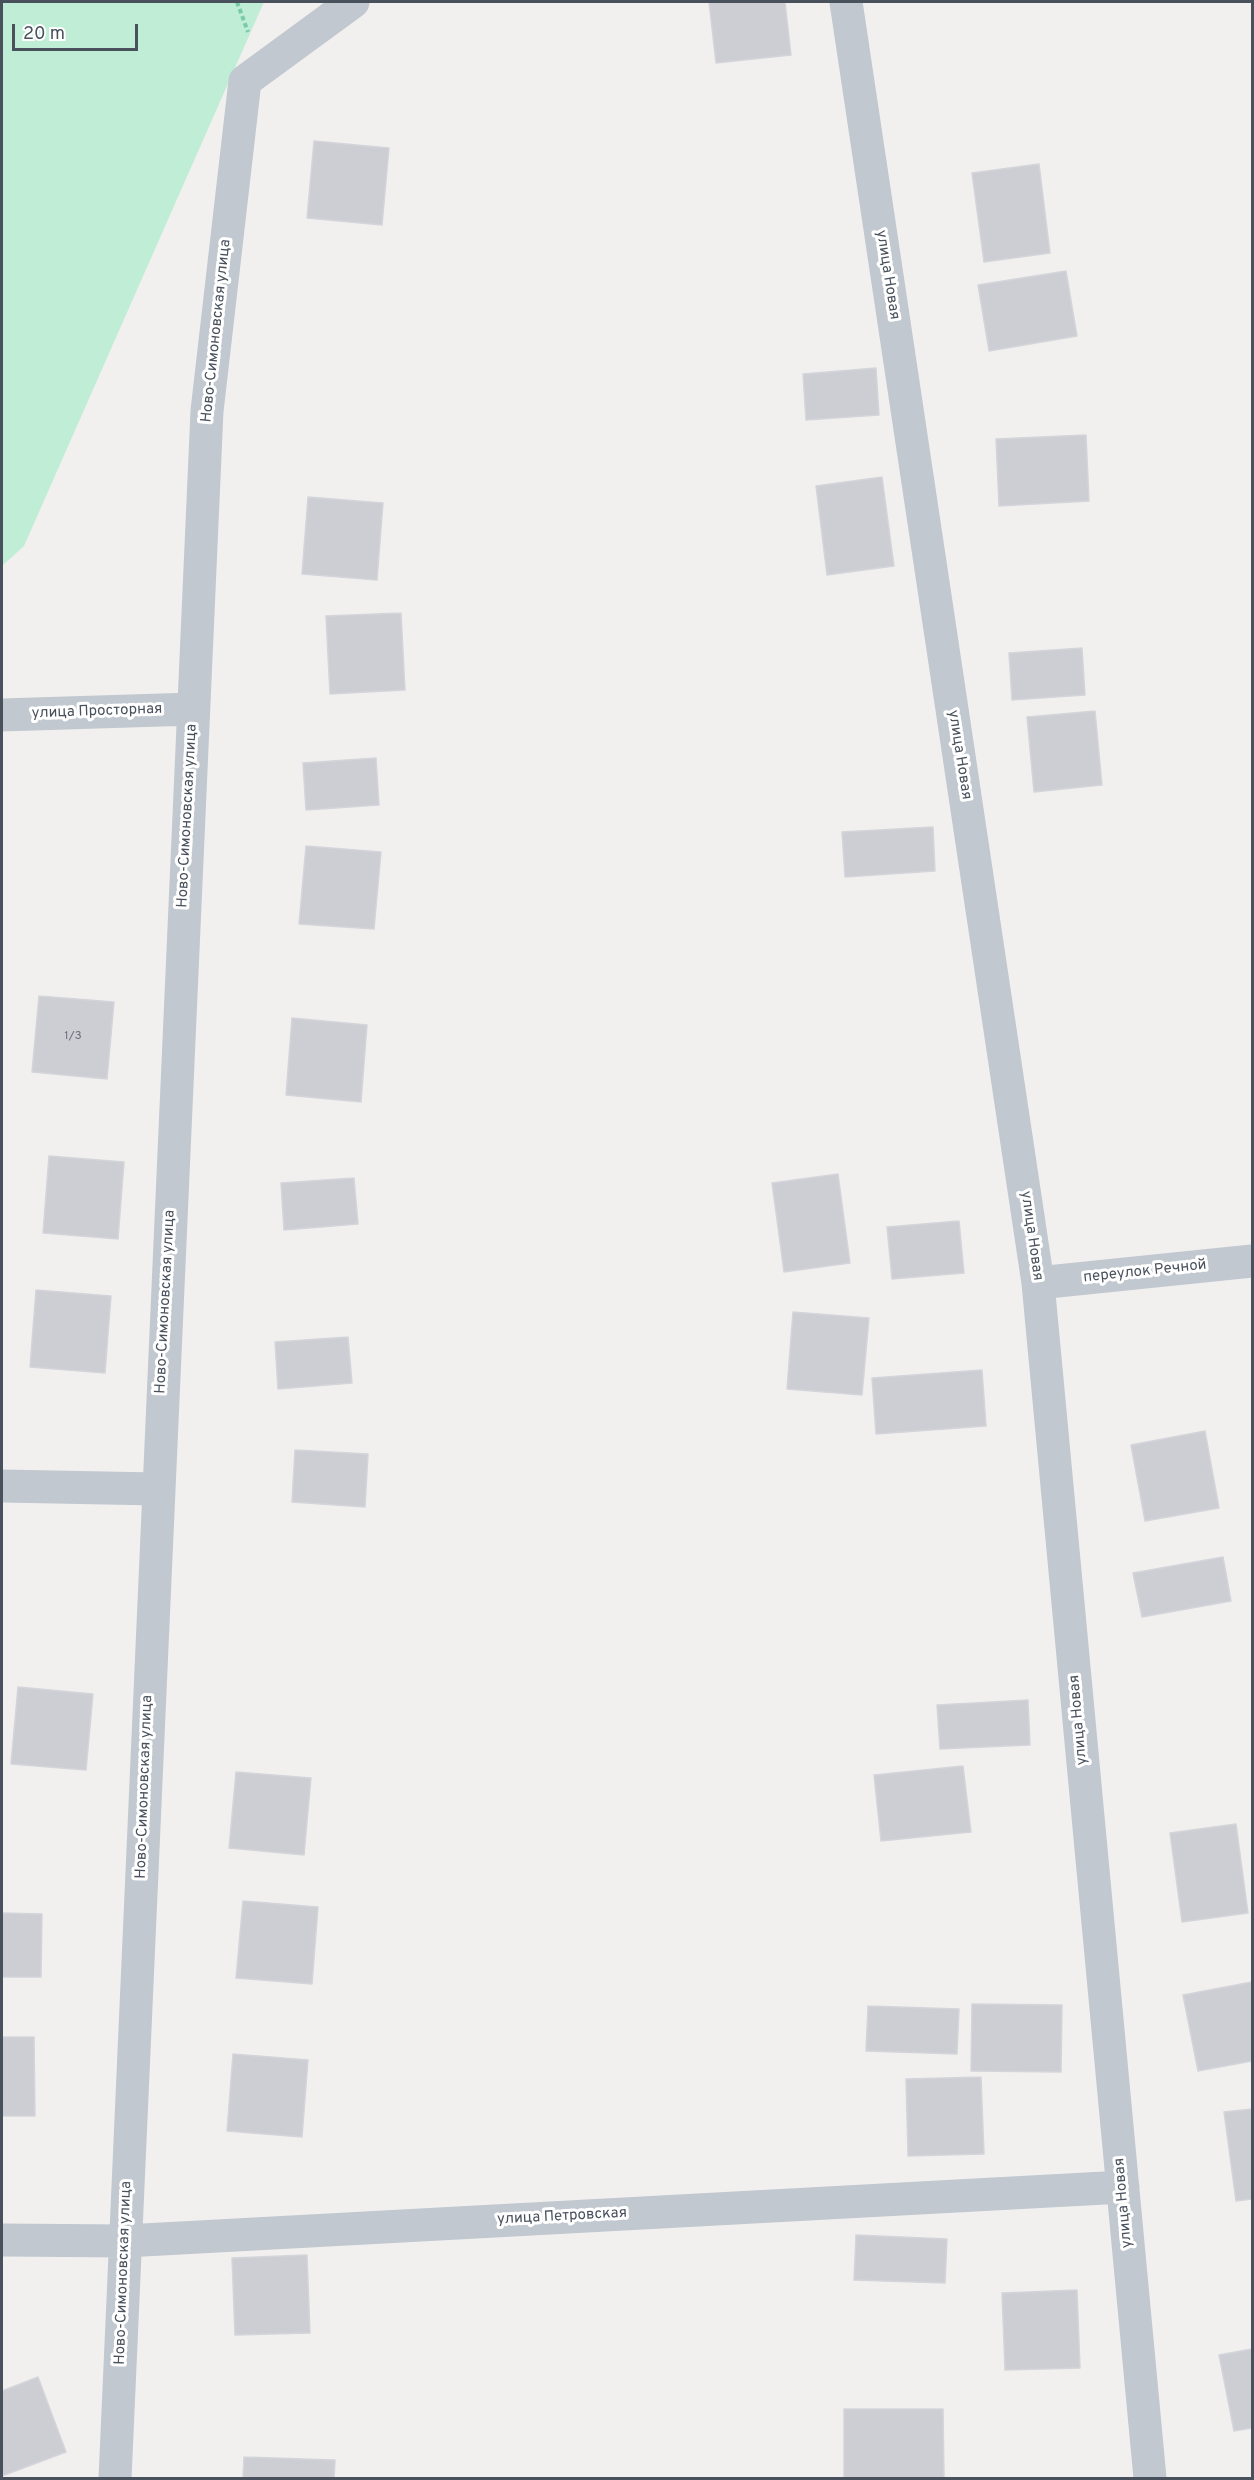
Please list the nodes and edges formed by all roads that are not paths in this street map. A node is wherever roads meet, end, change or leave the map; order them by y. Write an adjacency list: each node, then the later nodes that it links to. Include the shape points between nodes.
1 (353, 2): 3 (street, Ново-Симоновская улица, via 245,81 207,411)
2 (846, 2): 6 (street, улица Новая)
3 (193, 709): 4 (street, улица Просторная); 8 (street, Ново-Симоновская улица)
4 (2, 715)
5 (1252, 1261): 6 (street, переулок Речной)
6 (1038, 1283): 9 (street, улица Новая)
7 (2, 1486): 8 (street)
8 (158, 1489): 11 (street, Ново-Симоновская улица)
9 (1123, 2187): 11 (street, улица Петровская); 13 (street, улица Новая)
10 (2, 2240): 11 (street, улица Петровская)
11 (125, 2241): 12 (street, Ново-Симоновская улица)
12 (116, 2478)
13 (1150, 2478)

